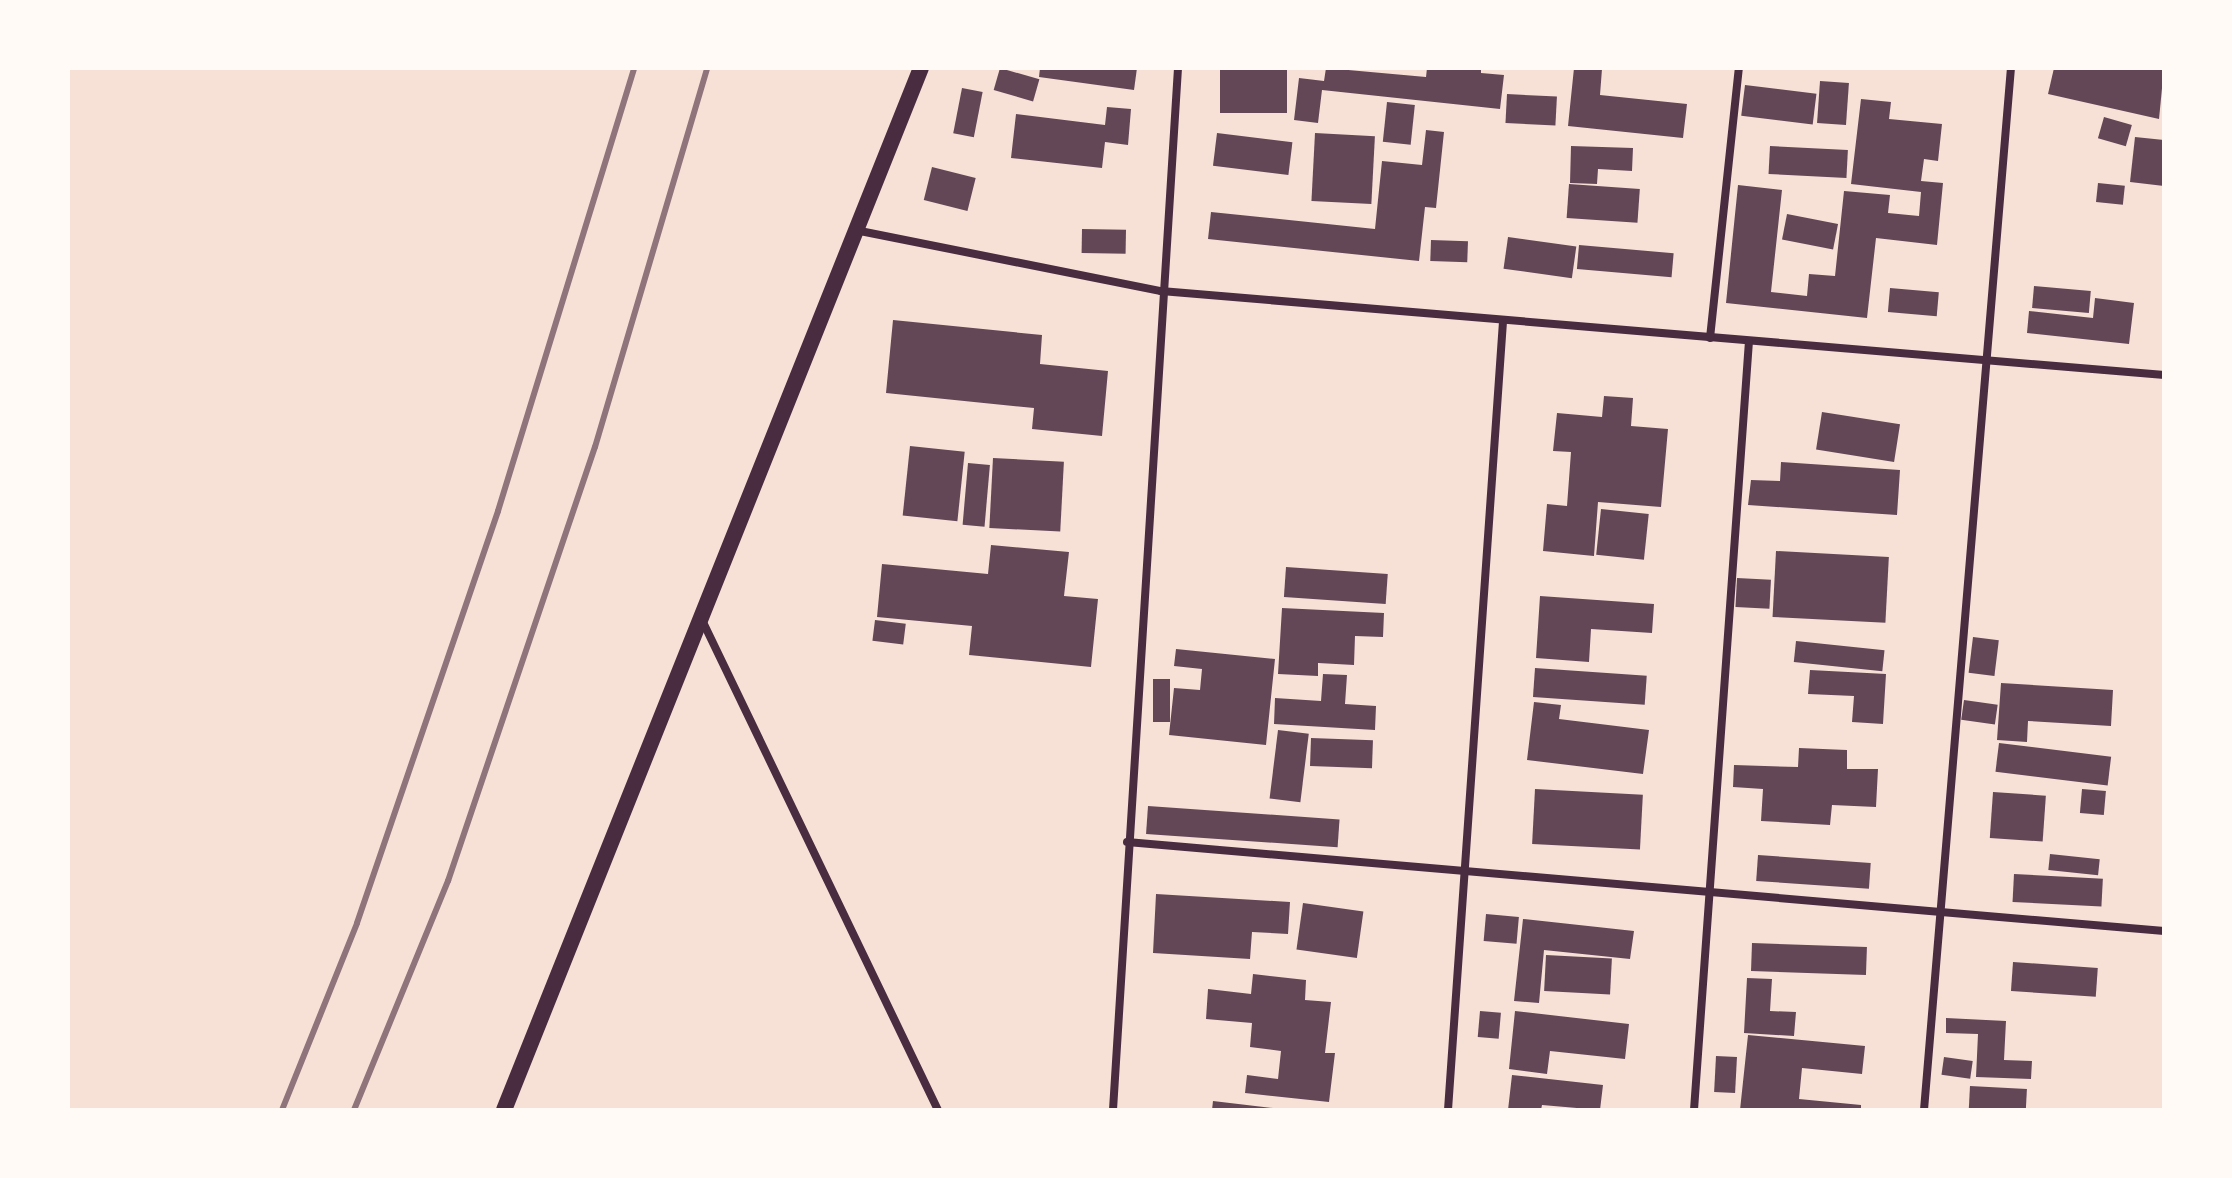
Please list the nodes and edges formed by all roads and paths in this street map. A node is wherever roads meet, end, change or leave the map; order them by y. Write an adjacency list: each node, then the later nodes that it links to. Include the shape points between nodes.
1 (921, 68): 5 (main road)
2 (1178, 68): 6 (street)
3 (1739, 68): 8 (street)
4 (2011, 68): 10 (street)
5 (855, 230): 6 (street); 12 (main road)
6 (1161, 291): 7 (street); 13 (street)
7 (1503, 322): 8 (street); 14 (street)
8 (1710, 338): 9 (street)
9 (1749, 341): 10 (street); 15 (street)
10 (1985, 358): 11 (street); 16 (street)
11 (2164, 375)
12 (699, 613): 18 (main road); 19 (street)
13 (1127, 842): 14 (street); 20 (street)
14 (1467, 867): 15 (street); 21 (street)
15 (1711, 889): 16 (street); 22 (street)
16 (1937, 909): 17 (street); 23 (street)
17 (2164, 931)
18 (504, 1110)
19 (938, 1110)
20 (1113, 1110)
21 (1448, 1110)
22 (1694, 1110)
23 (1924, 1110)

